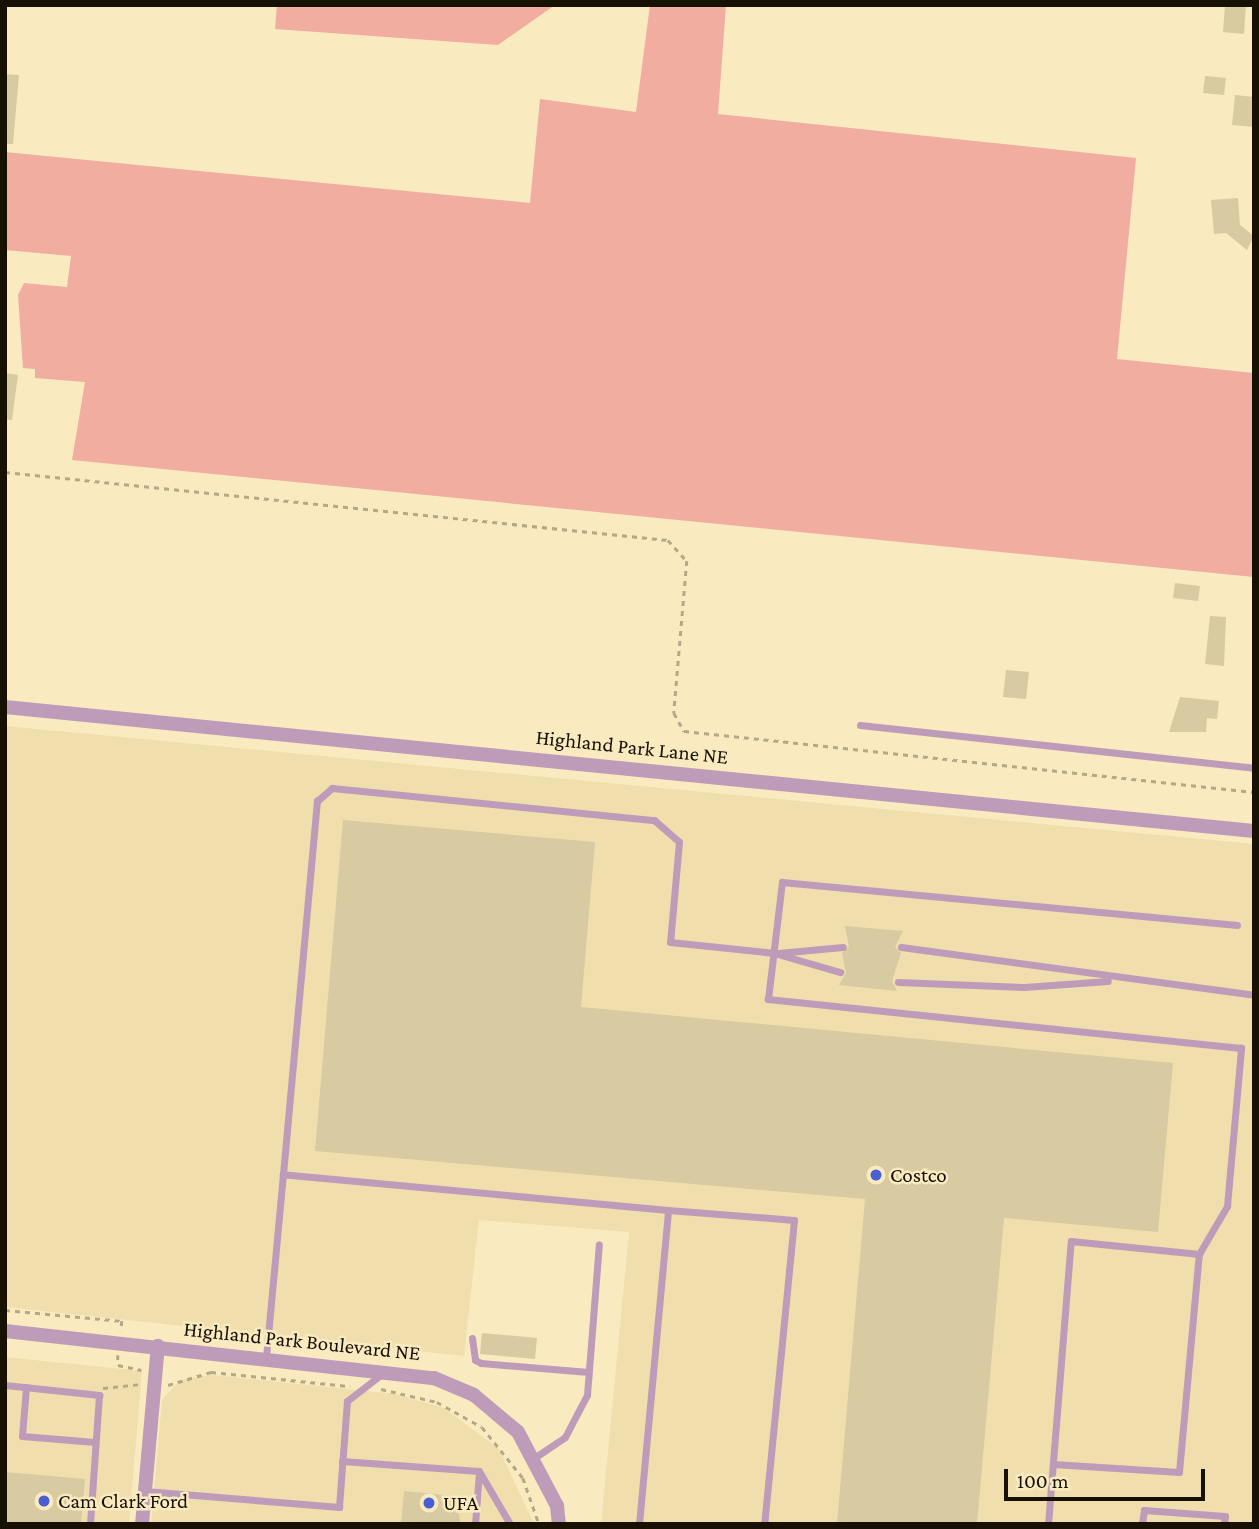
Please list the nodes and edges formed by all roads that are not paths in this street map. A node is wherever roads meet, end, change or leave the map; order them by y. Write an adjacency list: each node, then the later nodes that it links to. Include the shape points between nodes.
1 (5, 707): 4 (street, Highland Park Lane NE)
2 (860, 725): 3 (lane)
3 (1254, 768)
4 (1254, 831)
5 (1237, 925): 8 (lane, via 782,883)
6 (843, 947): 8 (lane)
7 (901, 947): 10 (lane, via 1038,962)
8 (774, 953): 9 (lane); 13 (lane, via 670,942 679,842 654,820 332,788 315,809); 16 (lane, via 768,999 1241,1048 1227,1206)
9 (840, 972)
10 (1116, 980): 11 (lane, via 1024,987); 12 (lane)
11 (898, 982)
12 (1254, 995)
13 (283, 1174): 14 (lane); 20 (lane)
14 (668, 1210): 36 (lane); 37 (lane, via 794,1220)
15 (599, 1244): 22 (lane)
16 (1199, 1254): 28 (lane, via 1179,1472); 28 (lane, via 1071,1241)
17 (5, 1331): 19 (street, Highland Park Boulevard NE)
18 (472, 1338): 22 (lane, via 475,1360 481,1363)
19 (158, 1346): 20 (street, Highland Park Boulevard NE); 30 (street)
20 (266, 1357): 21 (street, Highland Park Boulevard NE)
21 (388, 1369): 26 (street, Highland Park Boulevard NE, via 434,1378 474,1395 518,1432); 27 (lane, via 347,1401)
22 (589, 1372): 26 (lane, via 580,1416 565,1437)
23 (5, 1385): 24 (lane)
24 (26, 1387): 25 (lane, via 99,1395); 25 (lane, via 22,1436)
25 (95, 1443): 31 (lane)
26 (534, 1458): 35 (street, Highland Park Boulevard NE)
27 (342, 1461): 29 (lane); 30 (lane, via 339,1507)
28 (1053, 1464): 38 (lane)
29 (479, 1471): 33 (lane); 34 (lane)
30 (145, 1491): 32 (street)
31 (90, 1524)
32 (142, 1524)
33 (475, 1524)
34 (510, 1524)
35 (559, 1524)
36 (639, 1524)
37 (764, 1524)
38 (1048, 1524)
39 (1142, 1524): 40 (lane, via 1144,1510 1225,1516)
40 (1224, 1524)

